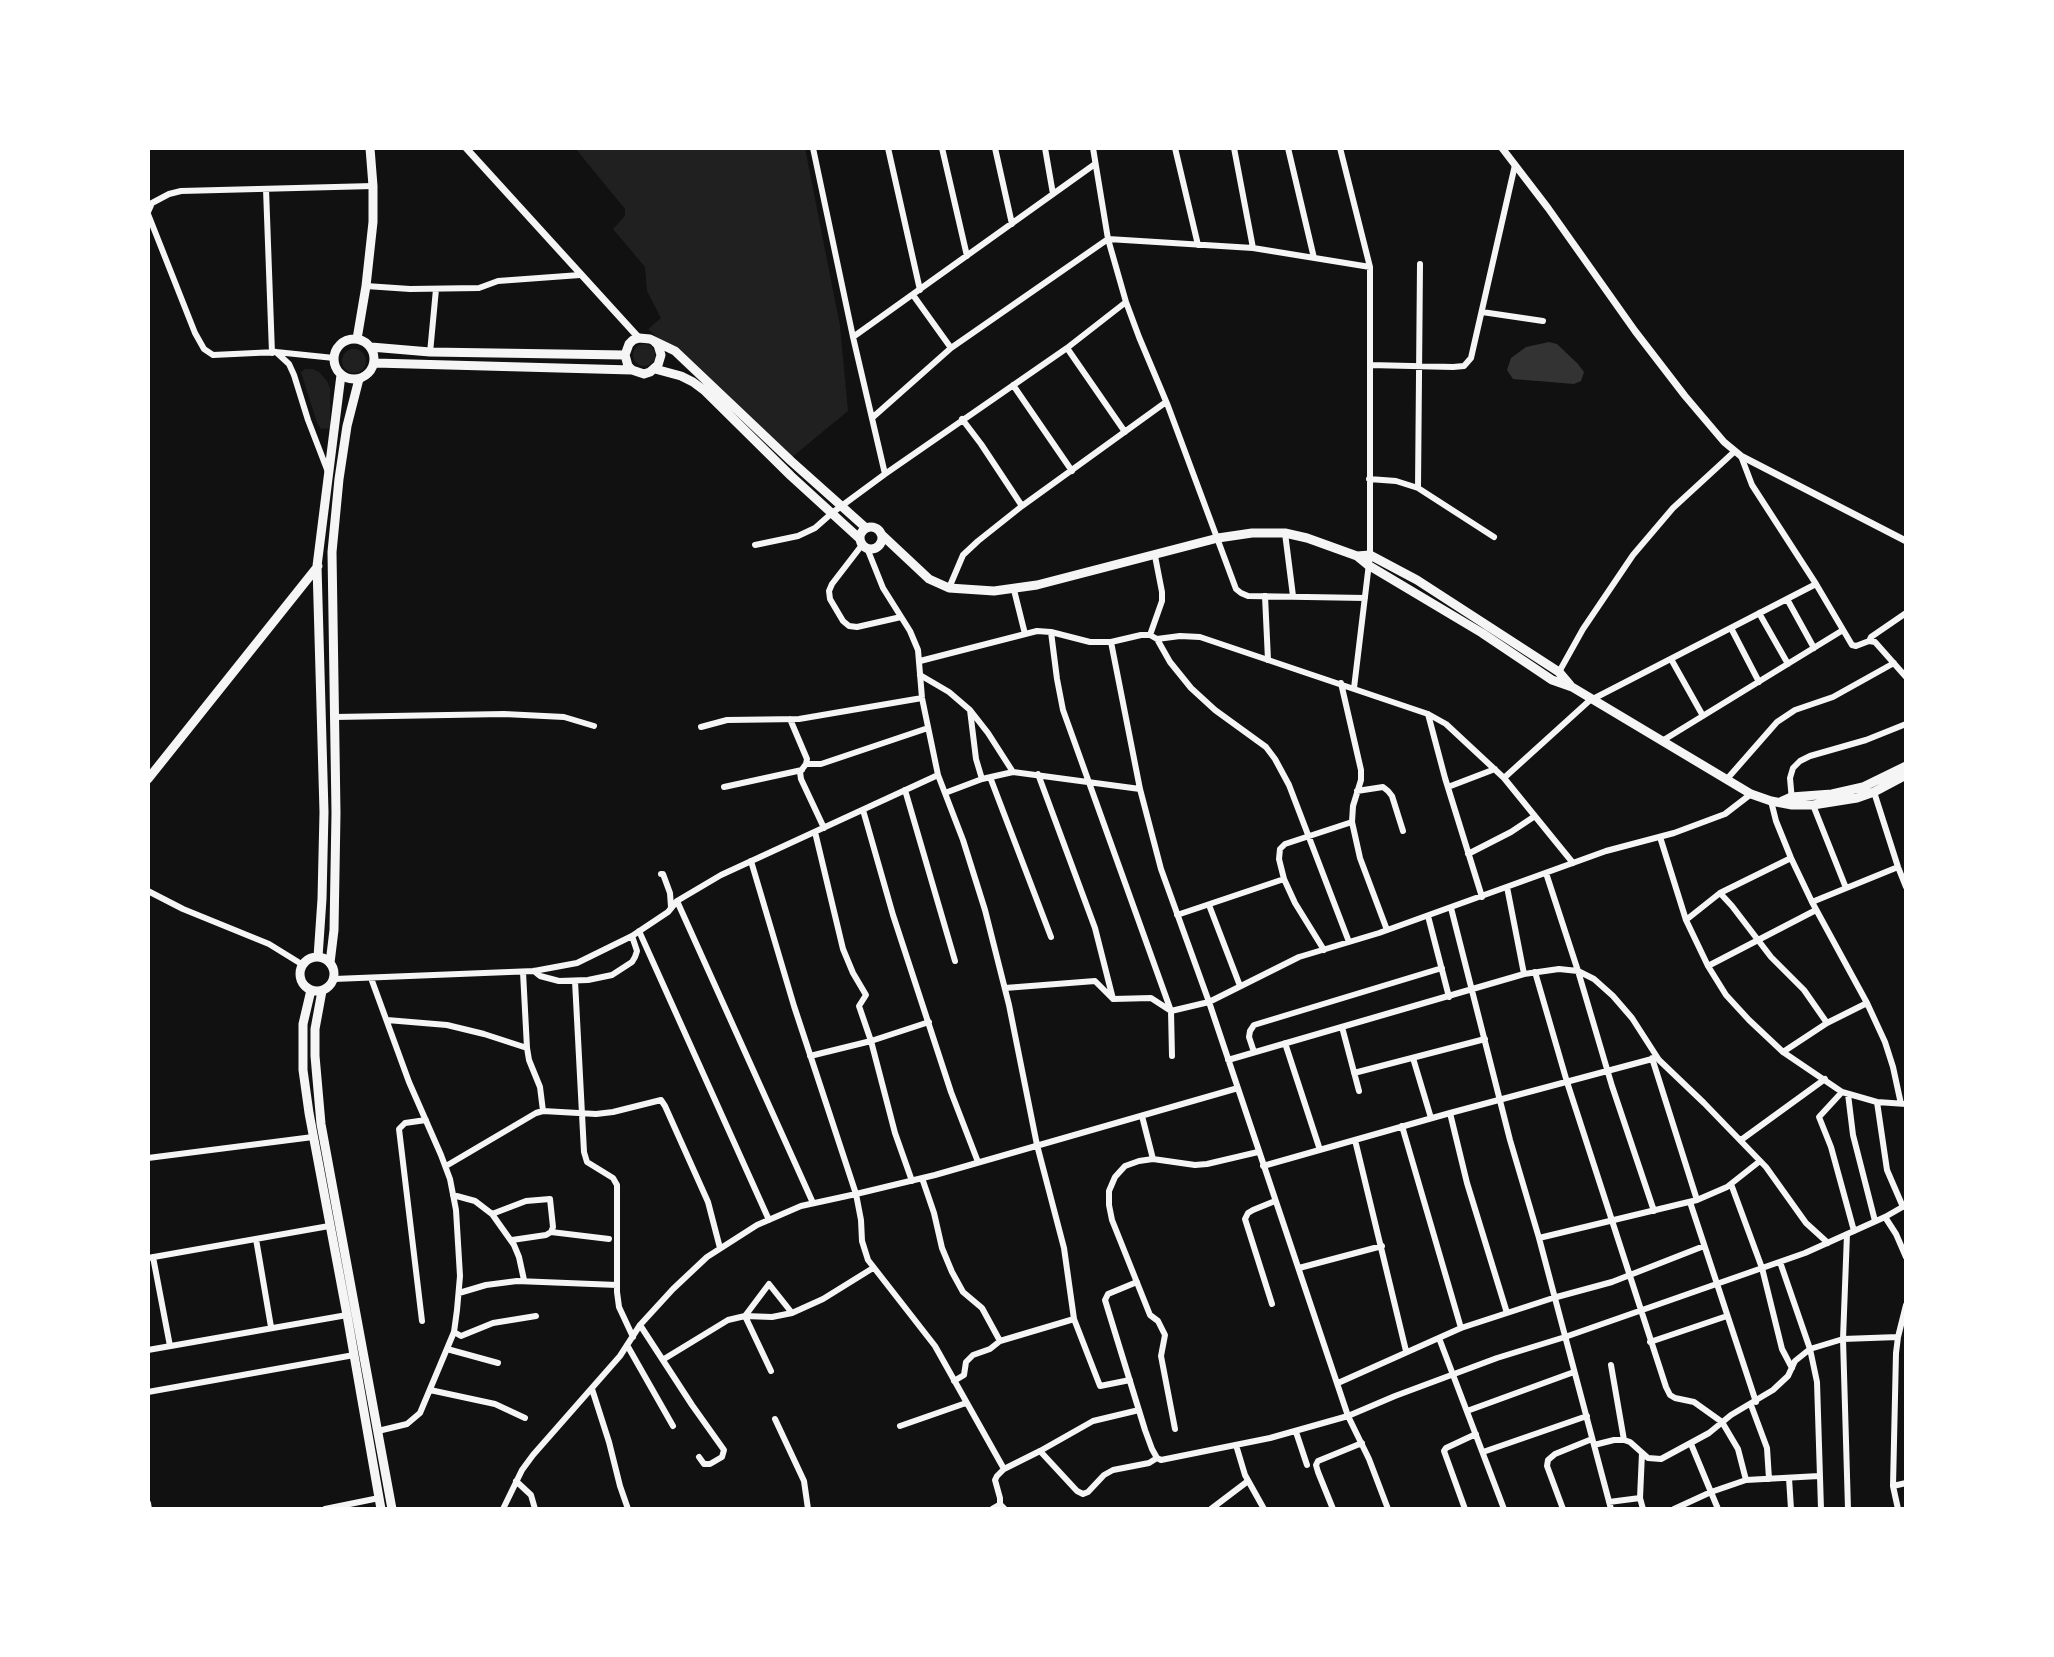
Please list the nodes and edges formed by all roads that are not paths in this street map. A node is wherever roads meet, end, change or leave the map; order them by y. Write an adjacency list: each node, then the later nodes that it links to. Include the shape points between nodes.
1 (370, 148): 16 (main road)
2 (466, 148): 28 (street)
3 (813, 148): 36 (street)
4 (888, 148): 31 (street)
5 (942, 148): 24 (street)
6 (995, 148): 20 (street)
7 (1045, 148): 18 (street)
8 (1093, 148): 14 (street)
9 (1175, 148): 22 (street)
10 (1234, 148): 23 (street)
11 (1288, 148): 25 (street)
12 (1340, 148): 27 (street)
13 (1502, 148): 15 (street)
14 (1095, 164): 18 (street); 21 (street)
15 (1515, 165): 34 (street); 59 (street, via 1685,396)
16 (373, 186): 17 (street); 29 (main road)
17 (266, 189): 19 (street, via 181,191 152,203); 43 (street)
18 (1053, 194): 20 (street)
19 (148, 213): 43 (street, via 204,349 223,356)
20 (1012, 224): 24 (street)
21 (1108, 239): 22 (street); 33 (street); 41 (street)
22 (1198, 245): 23 (street)
23 (1253, 248): 25 (street)
24 (967, 256): 31 (street)
25 (1314, 258): 27 (street)
26 (1420, 264): 49 (street)
27 (1370, 267): 48 (street)
28 (580, 275): 30 (street); 37 (street)
29 (366, 286): 30 (street); 38 (main road)
30 (436, 289): 46 (street)
31 (920, 290): 32 (street)
32 (913, 295): 36 (street); 41 (street)
33 (1126, 302): 42 (street); 55 (street)
34 (1482, 312): 35 (street); 49 (street, via 1471,358 1464,366)
35 (1543, 321)
36 (853, 337): 56 (street)
37 (639, 338): 39 (main road); 44 (main road)
38 (357, 339): 40 (main road); 45 (main road, via 341,344)
39 (654, 341): 50 (main road, via 661,355); 65 (main road, via 680,356)
40 (371, 347): 46 (main road); 47 (main road)
41 (951, 348): 56 (street)
42 (1067, 348): 54 (street); 58 (street)
43 (274, 352): 45 (street); 61 (street, via 289,364)
44 (625, 355): 46 (main road); 51 (main road)
45 (334, 358): 52 (main road)
46 (430, 358): 47 (main road); 51 (main road)
47 (375, 363): 53 (main road)
48 (1370, 365): 49 (street); 63 (street)
49 (1420, 367): 64 (street)
50 (655, 369): 51 (main road, via 644,374); 67 (main road, via 681,376 705,391)
51 (632, 370)
52 (341, 375): 53 (main road); 61 (main road)
53 (359, 379): 76 (main road, via 347,426)
54 (1013, 385): 57 (street); 60 (street)
55 (1166, 402): 58 (street); 72 (street)
56 (872, 418): 62 (street)
57 (962, 419): 62 (street); 66 (street)
58 (1125, 432): 60 (street)
59 (1738, 454): 73 (street); 80 (street); 103 (street, via 1681,500 1633,555)
60 (1072, 471): 66 (street)
61 (329, 473): 79 (main road)
62 (885, 474): 65 (street)
63 (1369, 479): 64 (street); 78 (street)
64 (1418, 488): 71 (street)
65 (842, 506): 67 (street); 68 (main road)
66 (1022, 506): 81 (street, via 963,555)
67 (832, 513): 74 (main road); 75 (street, via 798,536)
68 (866, 528): 70 (main road); 74 (main road)
69 (1285, 533): 72 (main road); 78 (main road); 84 (street)
70 (881, 534): 74 (main road, via 879,546); 81 (main road, via 929,579)
71 (1494, 537)
72 (1218, 538): 77 (main road); 83 (street, via 1236,589)
73 (1906, 541)
74 (863, 544): 89 (street); 89 (street, via 832,584 830,599 849,626)
75 (755, 545)
76 (332, 552): 79 (main road); 115 (main road)
77 (1155, 556): 82 (main road); 94 (street, via 1162,601)
78 (1369, 560): 85 (street); 103 (main road, via 1454,603); 108 (main road, via 1552,680)
79 (317, 566): 131 (main road); 180 (main road, via 324,812)
80 (1816, 584): 86 (street); 91 (street)
81 (949, 588): 82 (main road)
82 (1014, 590): 93 (street)
83 (1265, 596): 84 (street); 99 (street)
84 (1293, 596): 85 (street)
85 (1365, 598): 109 (street)
86 (1787, 599): 87 (street); 97 (street)
87 (1759, 613): 90 (street); 102 (street)
88 (1906, 613): 95 (street)
89 (901, 617): 100 (street)
90 (1731, 628): 98 (street); 106 (street)
91 (1843, 630): 95 (street, via 1852,645); 97 (street)
92 (1051, 632): 93 (street); 96 (street); 133 (street, via 1063,710)
93 (1025, 634): 100 (street)
94 (1153, 637): 96 (street); 99 (street, via 1200,637); 150 (street, via 1191,688 1266,747 1289,785)
95 (1869, 641): 101 (street)
96 (1111, 642): 136 (street)
97 (1814, 648): 102 (street)
98 (1671, 659): 111 (street); 114 (street)
99 (1268, 660): 107 (street)
100 (920, 661): 104 (street)
101 (1894, 663): 105 (street); 132 (street, via 1777,722)
102 (1788, 664): 106 (street)
103 (1559, 672): 108 (main road)
104 (920, 675): 110 (street); 112 (street)
105 (1906, 677)
106 (1759, 682): 114 (street)
107 (1341, 683): 109 (street); 138 (street, via 1361,770)
108 (1572, 687): 111 (main road)
109 (1354, 688): 113 (street)
110 (922, 698): 116 (street); 120 (street)
111 (1593, 699): 121 (main road); 130 (street)
112 (970, 710): 125 (street); 129 (street, via 976,759)
113 (1428, 714): 124 (street); 135 (street)
114 (1703, 716): 121 (street)
115 (335, 717): 118 (street, via 504,714 564,717); 182 (main road)
116 (790, 719): 119 (street, via 727,720); 123 (street, via 807,759)
117 (1906, 724): 142 (street, via 1800,761)
118 (594, 726)
119 (701, 727)
120 (928, 728): 123 (street); 127 (street)
121 (1662, 741): 132 (main road)
122 (1906, 766): 142 (main road, via 1863,787)
123 (804, 767): 134 (street); 147 (street, via 803,786)
124 (1495, 769): 130 (street); 135 (street)
125 (1013, 772): 126 (street); 129 (street)
126 (1038, 774): 133 (street); 200 (street, via 1095,928)
127 (938, 775): 137 (street); 140 (street)
128 (1906, 775): 139 (main road)
129 (986, 778): 140 (street); 176 (street)
130 (1504, 778): 145 (street)
131 (148, 779)
132 (1727, 779): 141 (main road)
133 (1089, 782): 136 (street); 203 (street)
134 (724, 787)
135 (1448, 787): 152 (street)
136 (1140, 789): 170 (street)
137 (905, 790): 144 (street); 181 (street)
138 (1357, 791): 146 (street); 148 (street, via 1388,791)
139 (1874, 792): 143 (main road); 156 (street)
140 (945, 793): 195 (street)
141 (1751, 794): 142 (main road); 151 (street, via 1725,814)
142 (1784, 801): 143 (main road); 153 (street, via 1776,821)
143 (1813, 805): 162 (street)
144 (863, 810): 147 (street); 205 (street)
145 (1535, 816): 152 (street); 155 (street)
146 (1352, 822): 150 (street); 173 (street)
147 (824, 828): 149 (street)
148 (1403, 831)
149 (815, 832): 154 (street); 209 (street, via 843,949 866,995 859,1006)
150 (1308, 836): 159 (street, via 1280,849); 178 (street)
151 (1660, 837): 155 (street); 172 (street)
152 (1468, 854): 165 (street)
153 (1791, 858): 164 (street); 168 (street)
154 (751, 861): 166 (street); 215 (street)
155 (1573, 863): 157 (street)
156 (1898, 867): 160 (street); 162 (street)
157 (1546, 873): 161 (street); 187 (street)
158 (661, 874): 166 (street)
159 (1284, 879): 167 (street); 179 (street)
160 (1906, 886)
161 (1507, 887): 165 (street); 190 (street)
162 (1846, 888): 168 (street)
163 (148, 891): 183 (street, via 269,944)
164 (1720, 893): 172 (street); 177 (street)
165 (1482, 897): 169 (street)
166 (674, 904): 174 (street); 256 (street)
167 (1209, 905): 170 (street); 194 (street)
168 (1814, 906): 177 (street); 202 (street)
169 (1451, 908): 171 (street); 197 (street)
170 (1177, 915): 201 (street)
171 (1428, 916): 173 (street); 185 (street)
172 (1686, 920): 184 (street)
173 (1387, 930): 178 (street)
174 (639, 931): 175 (street); 261 (street)
175 (632, 936): 186 (street, via 577,963); 193 (street, via 637,951 632,962 600,979)
176 (1051, 937)
177 (1759, 939): 184 (street); 206 (street)
178 (1349, 942): 179 (street)
179 (1324, 950): 194 (street)
180 (318, 957): 182 (main road); 183 (main road)
181 (955, 961)
182 (330, 963): 192 (main road)
183 (303, 965): 196 (main road, via 300,977)
184 (1708, 966): 214 (street, via 1726,995)
185 (1442, 968): 199 (street); 213 (street, via 1254,1025 1249,1037)
186 (534, 971): 188 (street); 193 (street, via 548,979)
187 (1578, 971): 189 (street); 211 (street, via 1613,996); 220 (street)
188 (523, 972): 191 (street); 212 (street)
189 (1535, 972): 190 (street); 223 (street)
190 (1524, 974): 197 (street)
191 (371, 978): 192 (street); 204 (street)
192 (334, 979): 198 (main road)
193 (575, 981): 231 (street)
194 (1240, 986): 201 (street)
195 (1005, 988): 200 (street, via 1095,981); 240 (street)
196 (311, 990): 198 (main road); 237 (main road, via 303,1024 303,1070)
197 (1473, 990): 199 (street); 208 (street)
198 (322, 991): 344 (main road, via 315,1029 321,1124)
199 (1449, 997): 207 (street)
200 (1113, 999): 203 (street, via 1151,998)
201 (1209, 1002): 203 (street); 219 (street)
202 (1867, 1003): 206 (street); 229 (street)
203 (1171, 1011): 216 (street)
204 (387, 1020): 212 (street, via 447,1025); 235 (street)
205 (929, 1022): 209 (street); 246 (street)
206 (1827, 1023): 214 (street)
207 (1342, 1027): 210 (street); 221 (street)
208 (1485, 1039): 217 (street); 227 (street)
209 (871, 1041): 215 (street); 250 (street)
210 (1285, 1043): 213 (street); 241 (street)
211 (1649, 1047): 218 (street); 239 (street)
212 (527, 1048): 230 (street)
213 (1254, 1052): 219 (street)
214 (1783, 1052): 222 (street)
215 (810, 1056): 252 (street)
216 (1172, 1056)
217 (1413, 1058): 221 (street); 234 (street)
218 (1652, 1059): 220 (street); 255 (street)
219 (1228, 1060): 224 (street)
220 (1608, 1072): 223 (street); 258 (street)
221 (1354, 1073): 225 (street)
222 (1825, 1079): 226 (street); 239 (street)
223 (1567, 1082): 227 (street); 262 (street)
224 (1238, 1088): 233 (street); 242 (street)
225 (1359, 1091)
226 (1845, 1093): 228 (street); 263 (street); 266 (street, via 1819,1117)
227 (1500, 1101): 232 (street); 267 (street)
228 (1877, 1102): 229 (street); 257 (street, via 1887,1170)
229 (1903, 1104)
230 (543, 1111): 231 (street); 247 (street)
231 (581, 1113): 274 (street, via 663,1101 708,1202); 285 (street, via 586,1159 617,1185)
232 (1450, 1113): 234 (street); 292 (street)
233 (1142, 1116): 240 (street); 244 (street)
234 (1431, 1118): 236 (street)
235 (426, 1120): 247 (street); 298 (street, via 399,1129)
236 (1402, 1126): 238 (street); 301 (street)
237 (313, 1137): 243 (street); 264 (main road)
238 (1355, 1140): 241 (street); 272 (street)
239 (1741, 1140): 245 (street)
240 (1037, 1145): 246 (street); 297 (street, via 1064,1248)
241 (1320, 1150): 248 (street)
242 (1258, 1152): 244 (street, via 1207,1164); 248 (street)
243 (148, 1158)
244 (1153, 1159): 283 (street, via 1125,1166 1109,1191 1112,1220)
245 (1760, 1161): 251 (street); 271 (street, via 1806,1223)
246 (978, 1162): 249 (street)
247 (446, 1166): 253 (street)
248 (1263, 1166): 254 (street)
249 (922, 1178): 250 (street); 308 (street, via 952,1272 963,1292 982,1308)
250 (912, 1181): 252 (street)
251 (1731, 1184): 255 (street); 280 (street)
252 (856, 1194): 256 (street); 278 (street, via 864,1250)
253 (453, 1195): 259 (street, via 484,1205); 286 (street)
254 (1275, 1201): 279 (street); 288 (street, via 1245,1219)
255 (1694, 1201): 258 (street); 273 (street)
256 (813, 1203): 261 (street)
257 (1905, 1206): 260 (street)
258 (1654, 1211): 262 (street)
259 (492, 1214): 265 (street, via 526,1201 550,1199); 270 (street)
260 (1885, 1217): 263 (street); 276 (street)
261 (769, 1220): 274 (street)
262 (1610, 1221): 267 (street); 281 (street)
263 (1875, 1221): 266 (street)
264 (329, 1226): 268 (street); 293 (main road)
265 (551, 1232): 269 (street); 270 (street)
266 (1851, 1233): 271 (street); 307 (street)
267 (1539, 1238): 287 (street)
268 (256, 1239): 275 (street); 300 (street)
269 (609, 1239)
270 (512, 1240): 282 (street)
271 (1828, 1243): 277 (street)
272 (1382, 1246): 279 (street); 316 (street)
273 (1704, 1246): 281 (street); 284 (street)
274 (720, 1248): 299 (street)
275 (150, 1257): 311 (street)
276 (1906, 1257)
277 (1780, 1262): 280 (street); 313 (street)
278 (873, 1268): 291 (street); 327 (street, via 928,1336)
279 (1299, 1268): 328 (street)
280 (1762, 1268): 284 (street); 322 (street, via 1782,1349)
281 (1629, 1276): 287 (street); 290 (street)
282 (524, 1280): 285 (street); 286 (street)
283 (1137, 1282): 326 (street, via 1105,1296); 343 (street, via 1165,1335 1161,1356)
284 (1717, 1284): 290 (street); 296 (street)
285 (617, 1285): 303 (street, via 619,1307)
286 (459, 1293): 302 (street)
287 (1553, 1298): 292 (street); 304 (street)
288 (1272, 1304)
289 (1906, 1305): 305 (street)
290 (1640, 1311): 304 (street); 309 (street)
291 (792, 1313): 295 (street); 295 (street, via 769,1284)
292 (1507, 1313): 301 (street)
293 (347, 1315): 300 (street); 318 (main road)
294 (536, 1316): 302 (street, via 493,1323 461,1336)
295 (745, 1316): 319 (street, via 728,1320); 323 (street)
296 (1727, 1316): 309 (street); 333 (street)
297 (1074, 1319): 308 (street); 326 (street, via 1100,1386)
298 (422, 1321)
299 (640, 1325): 303 (street); 319 (street)
300 (271, 1327): 311 (street)
301 (1461, 1328): 306 (street)
302 (454, 1332): 312 (street)
303 (633, 1337): 310 (street)
304 (1565, 1337): 324 (street); 325 (street)
305 (1898, 1337): 307 (street); 317 (street)
306 (1439, 1338): 316 (street); 325 (street)
307 (1843, 1339): 313 (street); 392 (street)
308 (1000, 1341): 327 (street, via 969,1357 964,1375)
309 (1650, 1342): 340 (street, via 1670,1395 1694,1402)
310 (627, 1345): 329 (street); 341 (street)
311 (170, 1346): 314 (street)
312 (447, 1349): 320 (street); 330 (street)
313 (1810, 1349): 322 (street); 359 (street, via 1818,1395)
314 (148, 1350)
315 (1906, 1350): 317 (street)
316 (1406, 1351): 328 (street)
317 (1896, 1353): 366 (street)
318 (354, 1355): 331 (street); 370 (main road)
319 (664, 1359): 355 (street, via 724,1450 710,1464)
320 (498, 1363)
321 (1611, 1365): 347 (street)
322 (1792, 1368): 333 (street)
323 (771, 1371)
324 (1574, 1372): 335 (street); 337 (street)
325 (1453, 1375): 335 (street); 336 (street)
326 (1130, 1380): 334 (street)
327 (954, 1381): 332 (street)
328 (1338, 1383): 336 (street)
329 (592, 1389): 363 (street); 379 (street)
330 (430, 1390): 338 (street, via 495,1404); 344 (street, via 411,1422)
331 (148, 1392)
332 (966, 1403): 342 (street); 358 (street)
333 (1753, 1403): 340 (street); 361 (street, via 1767,1448)
334 (1139, 1410): 352 (street, via 1093,1421); 356 (street)
335 (1467, 1411): 346 (street)
336 (1348, 1416): 345 (street); 349 (street)
337 (1587, 1416): 348 (street); 353 (street)
338 (525, 1418)
339 (775, 1419): 372 (street, via 800,1471)
340 (1722, 1422): 350 (street); 362 (street, via 1738,1449)
341 (673, 1426)
342 (900, 1426)
343 (1175, 1429)
344 (378, 1431): 376 (main road)
345 (1296, 1432): 351 (street); 357 (street)
346 (1476, 1434): 353 (street); 384 (street, via 1444,1451)
347 (1624, 1440): 348 (street); 354 (street)
348 (1593, 1442): 371 (street); 386 (street, via 1548,1460)
349 (1362, 1443): 382 (street, via 1316,1465); 383 (street)
350 (1691, 1444): 354 (street, via 1661,1459); 367 (street)
351 (1236, 1445): 356 (street); 364 (street)
352 (1040, 1451): 356 (street, via 1083,1494 1113,1470); 358 (street)
353 (1483, 1452): 385 (street)
354 (1642, 1453): 368 (street)
355 (699, 1457)
356 (1157, 1458)
357 (1307, 1465)
358 (1004, 1469): 373 (street, via 995,1480)
359 (1819, 1476): 360 (street); 391 (street)
360 (1789, 1478): 361 (street); 390 (street)
361 (1769, 1479): 362 (street)
362 (1746, 1480): 367 (street)
363 (516, 1481): 377 (street); 378 (street, via 531,1495)
364 (1248, 1481): 380 (street); 381 (street)
365 (1906, 1483): 366 (street)
366 (1893, 1486): 393 (street)
367 (1711, 1492): 388 (street); 389 (street)
368 (1640, 1498): 371 (street); 387 (street)
369 (148, 1503): 374 (street)
370 (380, 1504): 375 (street)
371 (1610, 1505)
372 (810, 1507)
373 (999, 1508)
374 (149, 1509)
375 (325, 1509)
376 (392, 1509)
377 (503, 1509)
378 (535, 1509)
379 (628, 1509)
380 (1211, 1509)
381 (1264, 1509)
382 (1333, 1509)
383 (1388, 1509)
384 (1465, 1509)
385 (1504, 1509)
386 (1563, 1509)
387 (1643, 1509)
388 (1674, 1509)
389 (1718, 1509)
390 (1791, 1509)
391 (1821, 1509)
392 (1848, 1509)
393 (1898, 1509)

